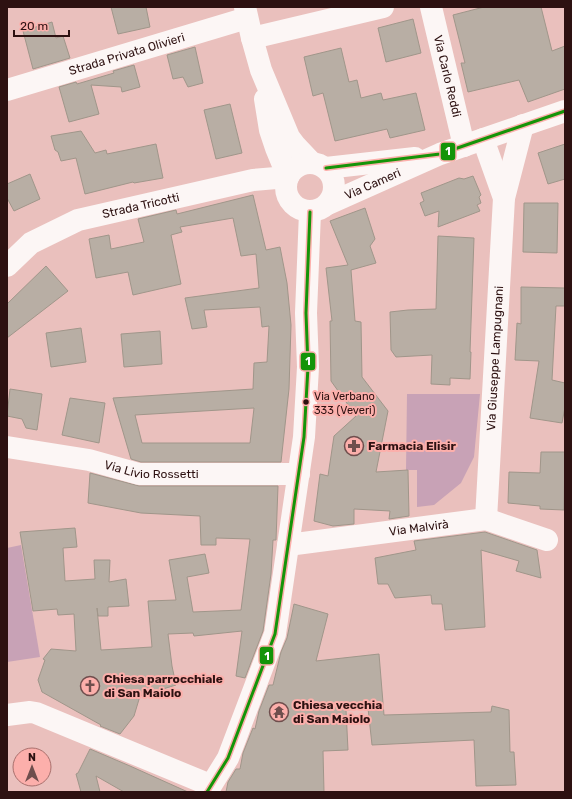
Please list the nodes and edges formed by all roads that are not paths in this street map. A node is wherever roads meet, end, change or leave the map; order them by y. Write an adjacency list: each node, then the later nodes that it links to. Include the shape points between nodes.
1 (383, 7): 3 (street, Strada Privata Olivieri)
2 (431, 7): 8 (street, Via Carlo Reddi)
3 (248, 21): 4 (street); 5 (street, Strada Privata Olivieri)
4 (261, 70): 10 (street, via 289,137 295,146); 11 (street, via 270,130)
5 (7, 90)
6 (565, 111): 7 (street, Via Cameri)
7 (523, 125): 8 (street, Via Cameri); 12 (street, Via Giuseppe Lampugnani)
8 (474, 143): 9 (street, Via Cameri); 12 (street, Via Giuseppe Lampugnani)
9 (440, 154): 10 (street, Via Cameri); 13 (street, Via Cameri)
10 (319, 166): 11 (street, Via Cameri, via 304,164 297,167); 13 (street, Via Cameri, via 334,179 335,192)
11 (288, 177): 13 (street, via 286,187 290,202 303,211); 14 (street, Strada Tricotti, via 253,180 78,220 31,243)
12 (504, 198): 17 (street, Via Giuseppe Lampugnani)
13 (319, 208): 16 (street, via 306,313 307,375 304,437)
14 (7, 266)
15 (7, 447): 16 (street, Via Livio Rossetti, via 89,460 139,474)
16 (299, 474): 19 (street)
17 (486, 518): 18 (street, Via Malvirà); 19 (street, Via Malvirà)
18 (547, 540)
19 (288, 545): 21 (street, via 275,634 228,758)
20 (7, 715): 21 (street, via 36,713)
21 (209, 789)

